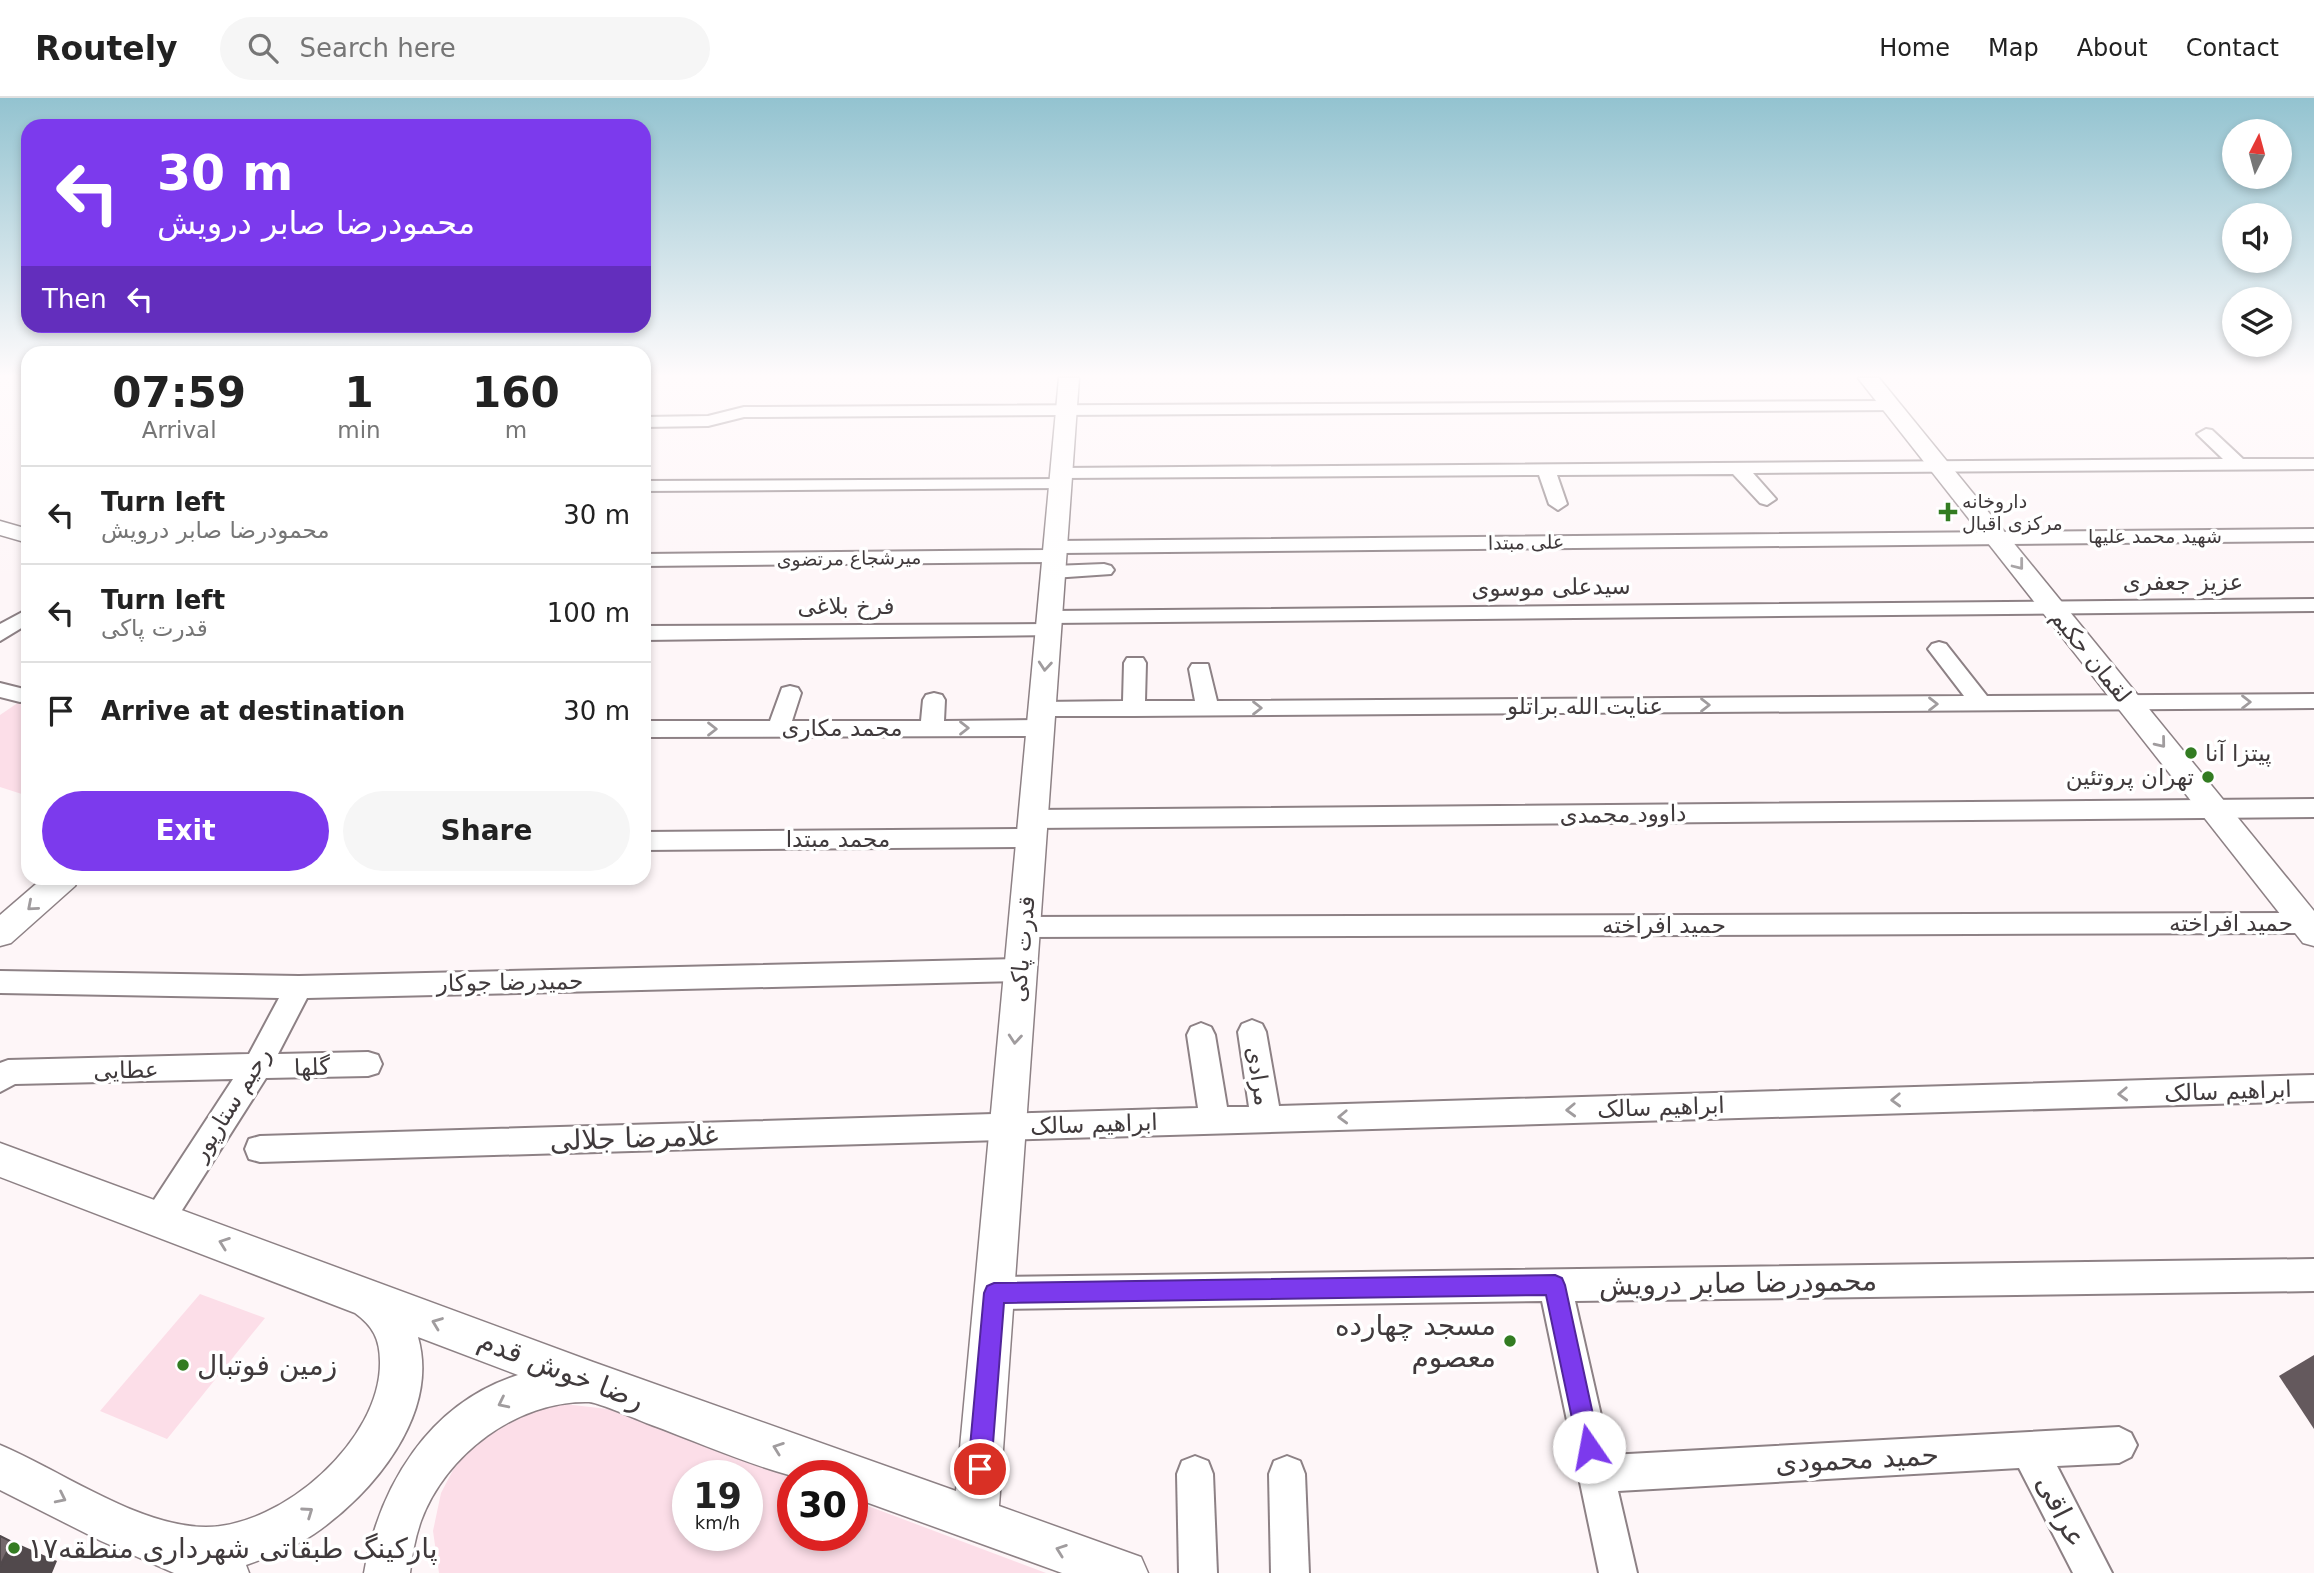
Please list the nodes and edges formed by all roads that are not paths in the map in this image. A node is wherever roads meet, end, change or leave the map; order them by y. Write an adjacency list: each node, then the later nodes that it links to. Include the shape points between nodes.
1 (1064, 447): 9 (street, قدرت پاکی)
2 (1925, 447): 6 (street, لقمان حکیم)
3 (2220, 447): 5 (street)
4 (2314, 464): 5 (street)
5 (2239, 465): 6 (street)
6 (1942, 468): 7 (street); 16 (street, لقمان حکیم)
7 (1739, 469): 8 (street); 11 (street)
8 (1546, 471): 9 (street); 12 (street)
9 (1061, 479): 10 (street); 17 (street, قدرت پاکی)
10 (651, 486)
11 (1766, 499)
12 (1558, 504)
13 (0, 528): 14 (street)
14 (21, 534)
15 (2314, 535): 16 (street, شهید محمد علیها)
16 (1997, 537): 17 (street, علی مبتدا); 21 (street, لقمان حکیم, one-way to 21)
17 (1054, 558): 18 (street, میرشجاع مرتضوی); 19 (street); 23 (street, قدرت پاکی)
18 (651, 560)
19 (1104, 570)
20 (2314, 605): 21 (street, عزیز جعفری)
21 (2053, 607): 23 (street, سیدعلی موسوی); 32 (street, لقمان حکیم)
22 (21, 620): 25 (street)
23 (1049, 624): 24 (street, فرخ بلاغی); 36 (street, قدرت پاکی, one-way to 36)
24 (651, 633)
25 (0, 634)
26 (1939, 649): 33 (street)
27 (1135, 663): 35 (street)
28 (1200, 669): 34 (street)
29 (790, 693): 37 (street)
30 (934, 700): 38 (street)
31 (2314, 701): 32 (street, عنایت الله براتلو, one-way to 31)
32 (2129, 703): 33 (street, عنایت الله براتلو); 41 (street, لقمان حکیم, one-way to 41)
33 (1982, 704): 34 (street, عنایت الله براتلو, one-way to 33)
34 (1207, 708): 35 (street, عنایت الله براتلو)
35 (1134, 709): 36 (street, عنایت الله براتلو)
36 (1041, 718): 38 (street, محمد مکاری, one-way to 36); 42 (street, قدرت پاکی)
37 (779, 728): 38 (street, محمد مکاری); 39 (street, محمد مکاری, one-way to 37)
38 (932, 728)
39 (651, 729)
40 (2314, 808): 41 (street, داوود محمدی)
41 (2213, 809): 42 (street, داوود محمدی); 45 (street, لقمان حکیم)
42 (1032, 828): 43 (street, محمد مبتدا); 46 (street, قدرت پاکی)
43 (651, 841)
44 (56, 885): 47 (street, one-way to 47)
45 (2311, 926): 46 (street, حمید افراخته)
46 (1024, 927): 48 (street, قدرت پاکی)
47 (0, 934)
48 (1020, 970): 50 (street, حمیدرضا جوکار); 59 (street, قدرت پاکی, one-way to 59)
49 (0, 982): 50 (street, حمیدرضا جوکار)
50 (299, 987): 54 (street, رحیم ستارپور)
51 (1252, 1032): 57 (street, مرادی)
52 (1201, 1035): 58 (street)
53 (368, 1065): 54 (street, گلها)
54 (256, 1069): 55 (street, عطایی, via 8,1072); 62 (street, رحیم ستارپور)
55 (0, 1080)
56 (2314, 1088): 57 (street, ابراهیم سالک, one-way to 57)
57 (1266, 1119): 58 (street, ابراهیم سالک)
58 (1215, 1121): 59 (street, ابراهیم سالک)
59 (1008, 1127): 60 (street, غلامرضا جلالی); 65 (street, قدرت پاکی)
60 (260, 1149)
61 (0, 1160): 62 (street, رضا خوش قدم)
62 (159, 1219): 66 (street, رضا خوش قدم, one-way to 62)
63 (2314, 1275): 64 (street, محمودرضا صابر درویش)
64 (1555, 1285): 65 (street, محمودرضا صابر درویش); 73 (street)
65 (994, 1293): 74 (street, قدرت پاکی)
66 (361, 1294): 67 (street, رضا خوش قدم, one-way to 66); 75 (street, one-way to 66, via 209,1550 265,1536 320,1503 365,1458 394,1406 402,1356 389,1317)
67 (593, 1383): 74 (street, رضا خوش قدم, one-way to 67); 77 (street, one-way to 77, via 529,1392 491,1408 467,1425 425,1469 408,1496 396,1525)
68 (2119, 1445): 69 (street, حمید محمودی)
69 (2029, 1450): 73 (street, حمید محمودی); 82 (street, عراقی)
70 (0, 1467): 75 (street, one-way to 75)
71 (1195, 1474): 79 (street)
72 (1287, 1474): 80 (street)
73 (1595, 1474): 81 (street)
74 (975, 1519): 78 (street, رضا خوش قدم, one-way to 74)
75 (151, 1541): 76 (street)
76 (226, 1573)
77 (387, 1573)
78 (1125, 1573)
79 (1198, 1573)
80 (1290, 1573)
81 (1618, 1573)
82 (2093, 1573)

